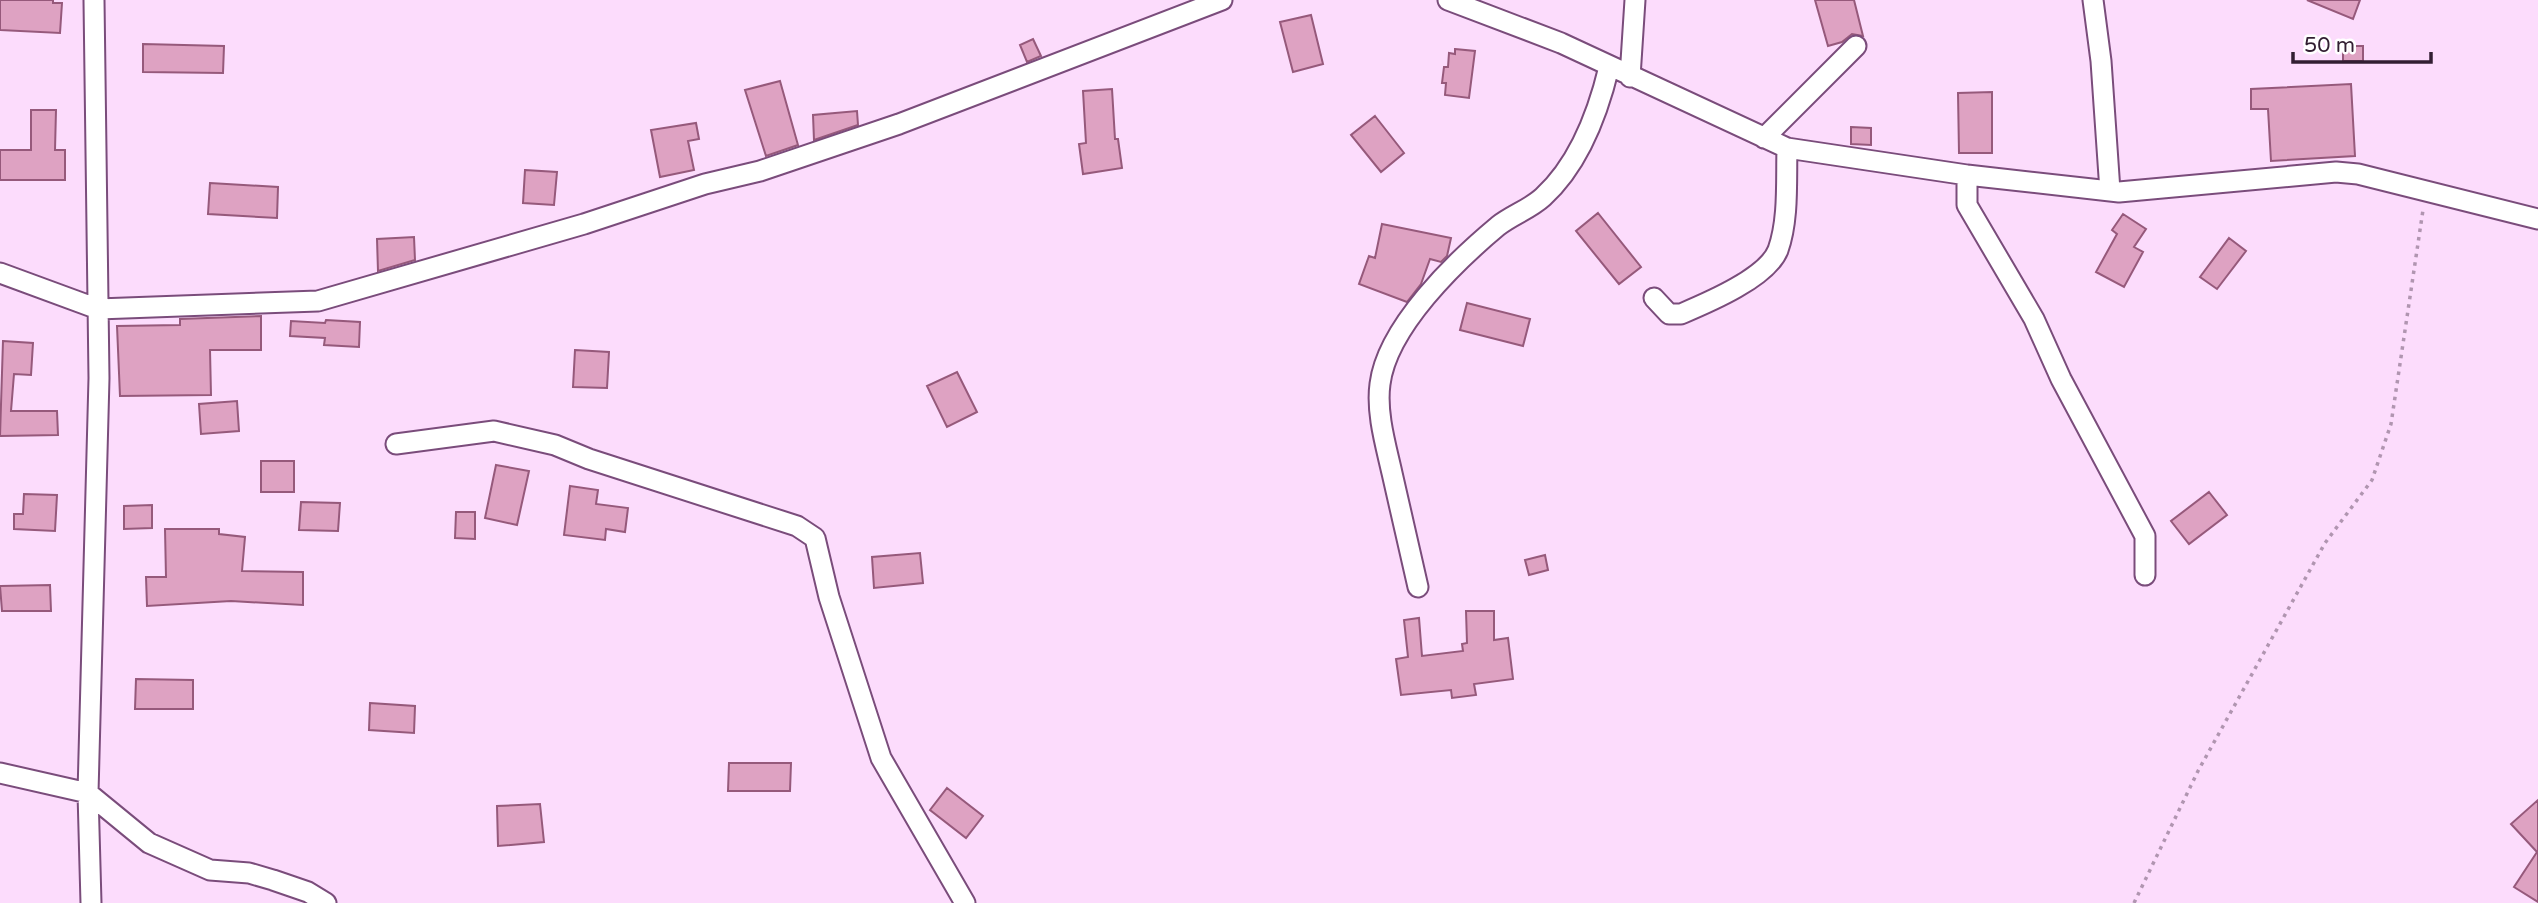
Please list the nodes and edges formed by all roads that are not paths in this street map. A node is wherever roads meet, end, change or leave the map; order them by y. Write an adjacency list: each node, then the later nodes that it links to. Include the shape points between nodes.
1 (94, 0): 16 (street)
2 (1222, 0): 16 (street, via 887,128 760,171 352,292 318,301)
3 (1448, 0): 7 (street, via 1561,43)
4 (1635, 0): 8 (street)
5 (2093, 0): 12 (street)
6 (1856, 46): 9 (street)
7 (1609, 67): 8 (street); 19 (street, via 1599,108 1572,160 1542,197 1500,224 1466,254 1419,305 1396,339 1380,384 1383,432)
8 (1630, 77): 9 (street)
9 (1764, 138): 10 (street)
10 (1787, 148): 11 (street); 15 (street, via 1777,253 1752,279 1681,314 1669,314)
11 (1967, 175): 12 (street); 18 (street, via 1967,205 2034,319 2145,536)
12 (2110, 191): 13 (street, via 2336,173 2375,176)
13 (2538, 219)
14 (0, 273): 16 (street)
15 (1654, 298)
16 (98, 309): 21 (street)
17 (396, 444): 24 (street, via 494,432 555,445 797,526 815,538 829,597 881,758)
18 (2145, 575)
19 (1418, 587)
20 (0, 773): 21 (street)
21 (88, 793): 22 (street); 23 (street, via 149,843 210,870 249,873 308,892)
22 (91, 903)
23 (326, 903)
24 (965, 903)

